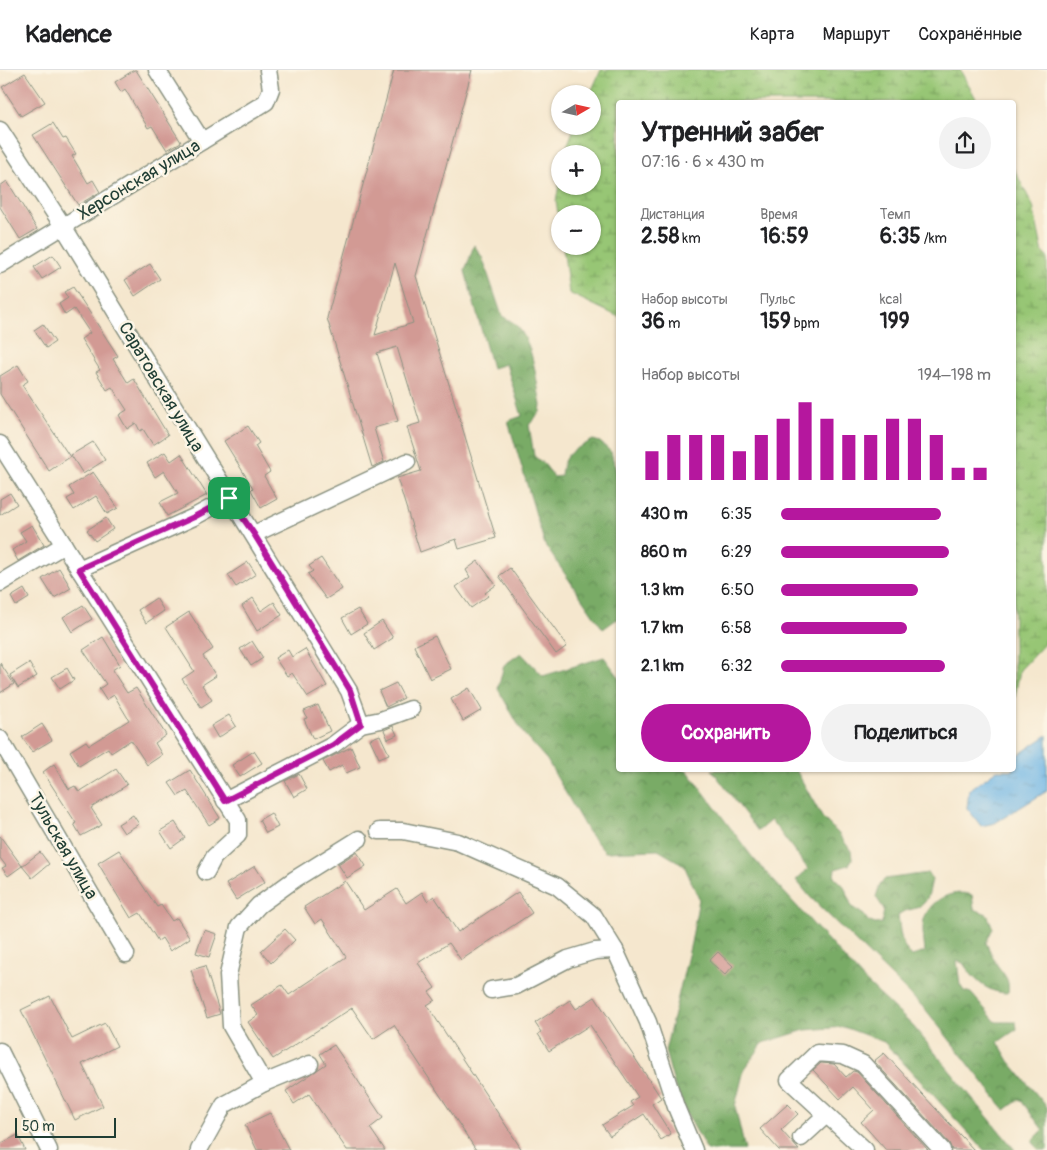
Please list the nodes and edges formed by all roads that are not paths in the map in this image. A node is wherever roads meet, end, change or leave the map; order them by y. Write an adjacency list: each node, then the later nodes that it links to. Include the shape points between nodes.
1 (157, 70): 4 (street)
2 (268, 70): 4 (street, Херсонская улица, via 272,89 266,102)
3 (0, 130): 5 (street, Саратовская улица)
4 (202, 141): 5 (street, Херсонская улица)
5 (63, 226): 6 (street, Херсонская улица); 9 (street, Саратовская улица)
6 (0, 265)
7 (0, 444): 11 (street)
8 (407, 462): 10 (street)
9 (229, 498): 10 (street, Саратовская улица); 12 (street)
10 (254, 534): 15 (street, Саратовская улица, via 350,690)
11 (64, 545): 12 (street); 13 (street)
12 (79, 569): 17 (street)
13 (0, 582)
14 (411, 709): 15 (street)
15 (361, 724): 17 (street, via 333,745)
16 (0, 739): 22 (street, Тульская улица)
17 (225, 801): 20 (street, via 238,820 238,834 214,857)
18 (379, 832): 21 (street, via 403,831 458,842 557,886 594,916)
19 (359, 839): 26 (street, via 294,879 259,905 239,927 228,975 231,1026)
20 (206, 872)
21 (615, 950): 23 (street, via 595,951 568,959 516,986); 31 (street, via 648,1022)
22 (126, 954)
23 (490, 990)
24 (0, 1051): 29 (street)
25 (310, 1064): 26 (street)
26 (264, 1083): 30 (street, via 224,1105)
27 (826, 1115): 28 (street); 32 (street); 33 (street, via 789,1080 817,1053 843,1055 862,1064)
28 (802, 1138)
29 (49, 1150)
30 (199, 1150)
31 (694, 1150)
32 (865, 1150)
33 (942, 1150)

